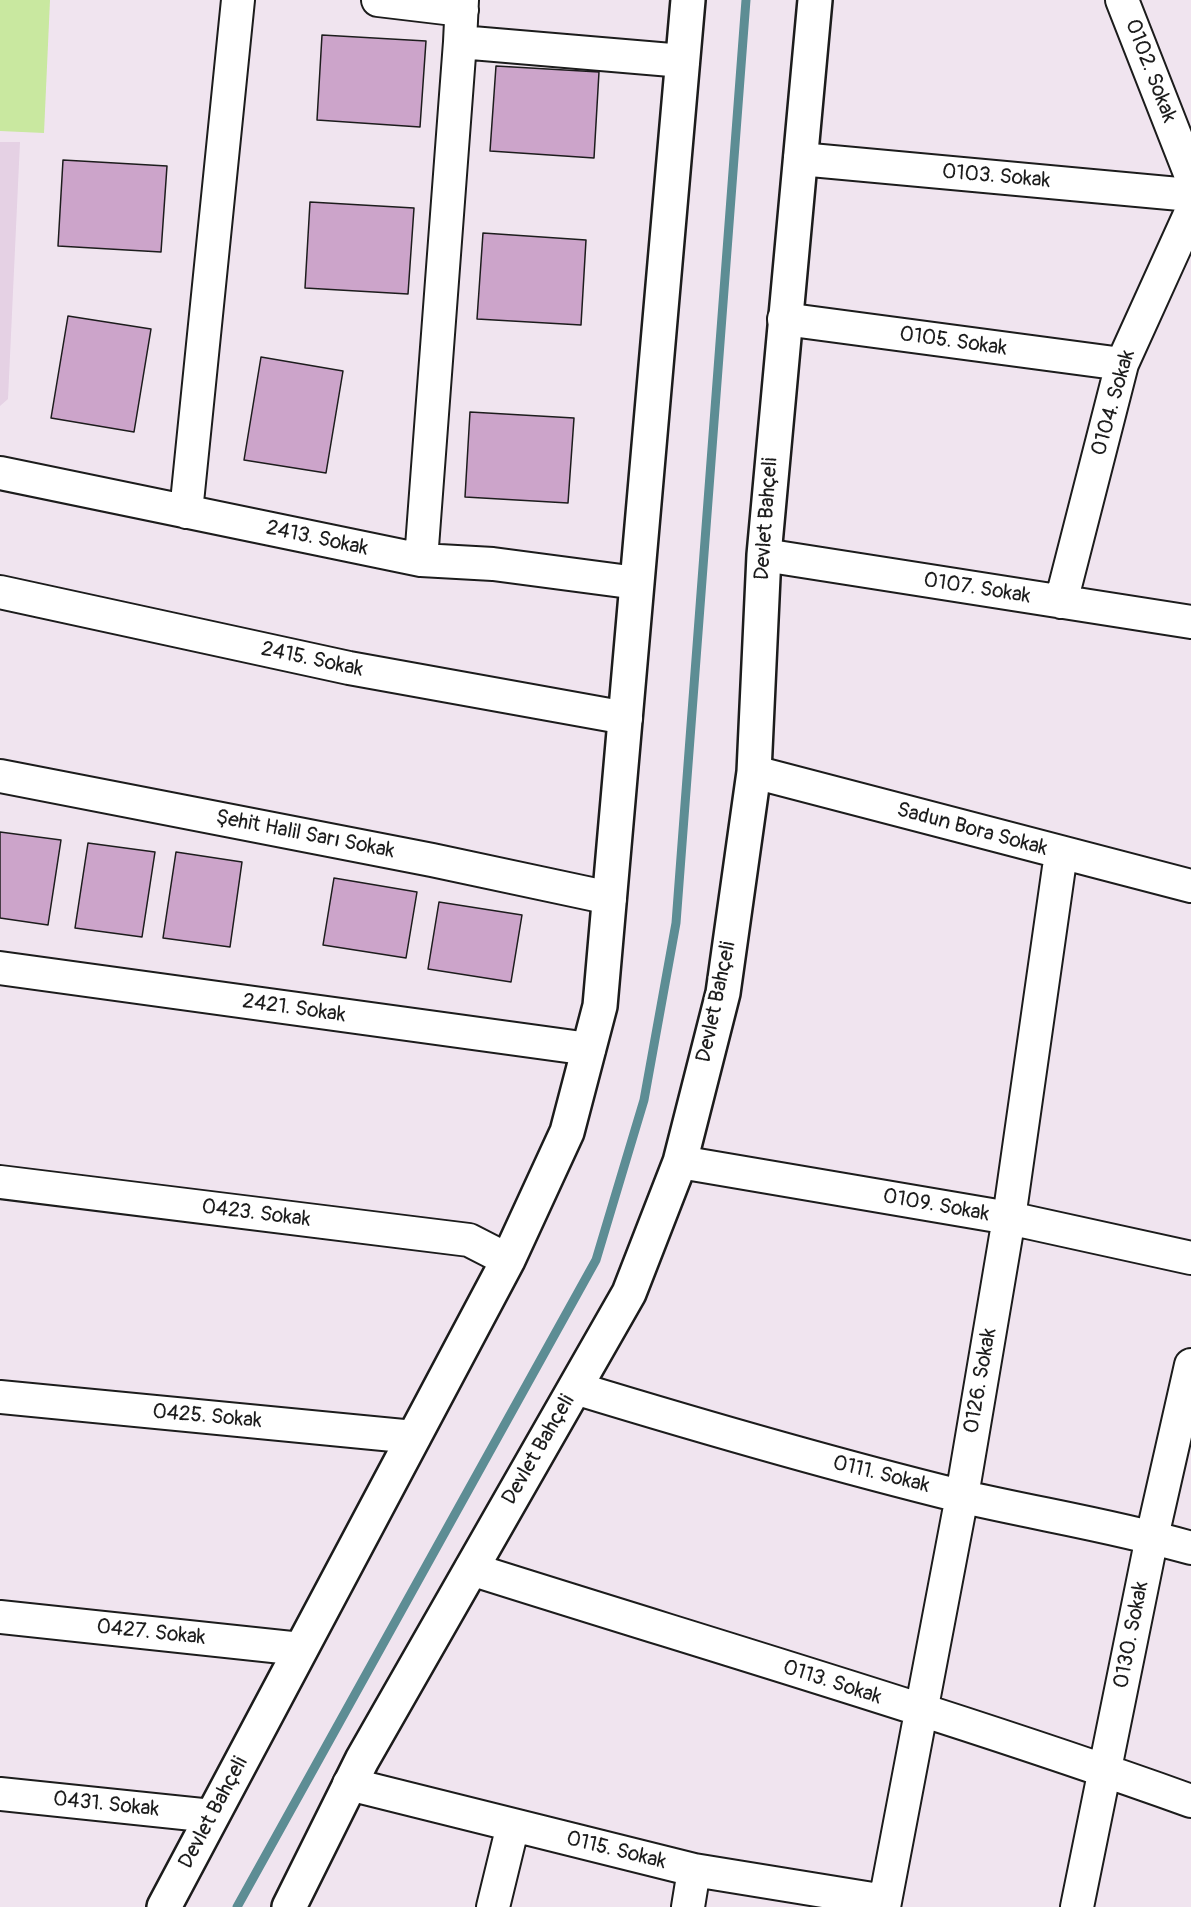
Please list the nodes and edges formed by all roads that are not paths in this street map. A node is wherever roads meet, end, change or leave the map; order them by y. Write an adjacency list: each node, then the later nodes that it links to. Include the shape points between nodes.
1 (238, 0): 16 (street)
2 (378, 0): 6 (street)
3 (688, 0): 8 (street, Devlet Bahçeli)
4 (815, 0): 9 (street, Devlet Bahçeli)
5 (1122, 0): 10 (street, 0102. Sokak)
6 (462, 5): 7 (street)
7 (460, 42): 8 (street); 18 (street)
8 (683, 61): 19 (street, Devlet Bahçeli)
9 (800, 159): 11 (street, 0103. Sokak); 13 (street, Devlet Bahçeli)
10 (1191, 176)
11 (1191, 195)
12 (1191, 212): 14 (street, 0104. Sokak)
13 (784, 320): 14 (street, 0105. Sokak); 17 (street, Devlet Bahçeli)
14 (1122, 364): 21 (street, 0104. Sokak)
15 (0, 473): 16 (street, 2413. Sokak)
16 (186, 512): 18 (street, 2413. Sokak)
17 (764, 555): 21 (street, 0107. Sokak); 24 (street, Devlet Bahçeli)
18 (421, 560): 19 (street, 2413. Sokak, via 493,564)
19 (638, 584): 23 (street, Devlet Bahçeli)
20 (0, 592): 23 (street, 2415. Sokak, via 349,668)
21 (1060, 602): 22 (street, 0107. Sokak)
22 (1191, 622)
23 (626, 718): 28 (street, Devlet Bahçeli)
24 (754, 772): 26 (street, Sadun Bora Sokak); 31 (street, Devlet Bahçeli, via 723,993)
25 (0, 776): 28 (street, Şehit Halil Sarı Sokak)
26 (1061, 853): 27 (street, Sadun Bora Sokak); 33 (street, 0126. Sokak)
27 (1191, 886)
28 (610, 898): 30 (street, Devlet Bahçeli, via 600,1006)
29 (0, 968): 30 (street, 2421. Sokak)
30 (589, 1049): 35 (street, Devlet Bahçeli, via 567,1132)
31 (680, 1162): 33 (street, 0109. Sokak); 37 (street, Devlet Bahçeli, via 629,1293)
32 (0, 1182): 35 (street, 0423. Sokak, via 469,1240)
33 (1009, 1218): 34 (street, 0109. Sokak); 40 (street, 0126. Sokak)
34 (1191, 1258)
35 (508, 1260): 39 (street, Devlet Bahçeli)
36 (1191, 1365): 41 (street, 0130. Sokak)
37 (575, 1388): 40 (street, 0111. Sokak, via 750,1441); 43 (street, Devlet Bahçeli)
38 (0, 1398): 39 (street, 0425. Sokak)
39 (414, 1437): 45 (street, Devlet Bahçeli)
40 (962, 1496): 41 (street, 0111. Sokak); 46 (street, 0126. Sokak)
41 (1152, 1537): 42 (street, 0111. Sokak); 47 (street, 0130. Sokak)
42 (1191, 1548)
43 (471, 1569): 46 (street, 0113. Sokak); 48 (street, Devlet Bahçeli)
44 (0, 1617): 45 (street, 0427. Sokak)
45 (302, 1649): 51 (street, Devlet Bahçeli)
46 (922, 1711): 47 (street, 0113. Sokak); 54 (street, 0126. Sokak)
47 (1104, 1770): 50 (street, 0113. Sokak); 59 (street, 0130. Sokak)
48 (349, 1784): 52 (street, 0115. Sokak); 56 (street, Devlet Bahçeli)
49 (0, 1794): 51 (street, 0431. Sokak)
50 (1191, 1801)
51 (212, 1816): 55 (street, Devlet Bahçeli)
52 (513, 1825): 53 (street, 0115. Sokak); 57 (street)
53 (694, 1870): 54 (street, 0115. Sokak); 58 (street)
54 (885, 1904)
55 (164, 1907)
56 (289, 1907)
57 (493, 1907)
58 (688, 1907)
59 (1077, 1907)

